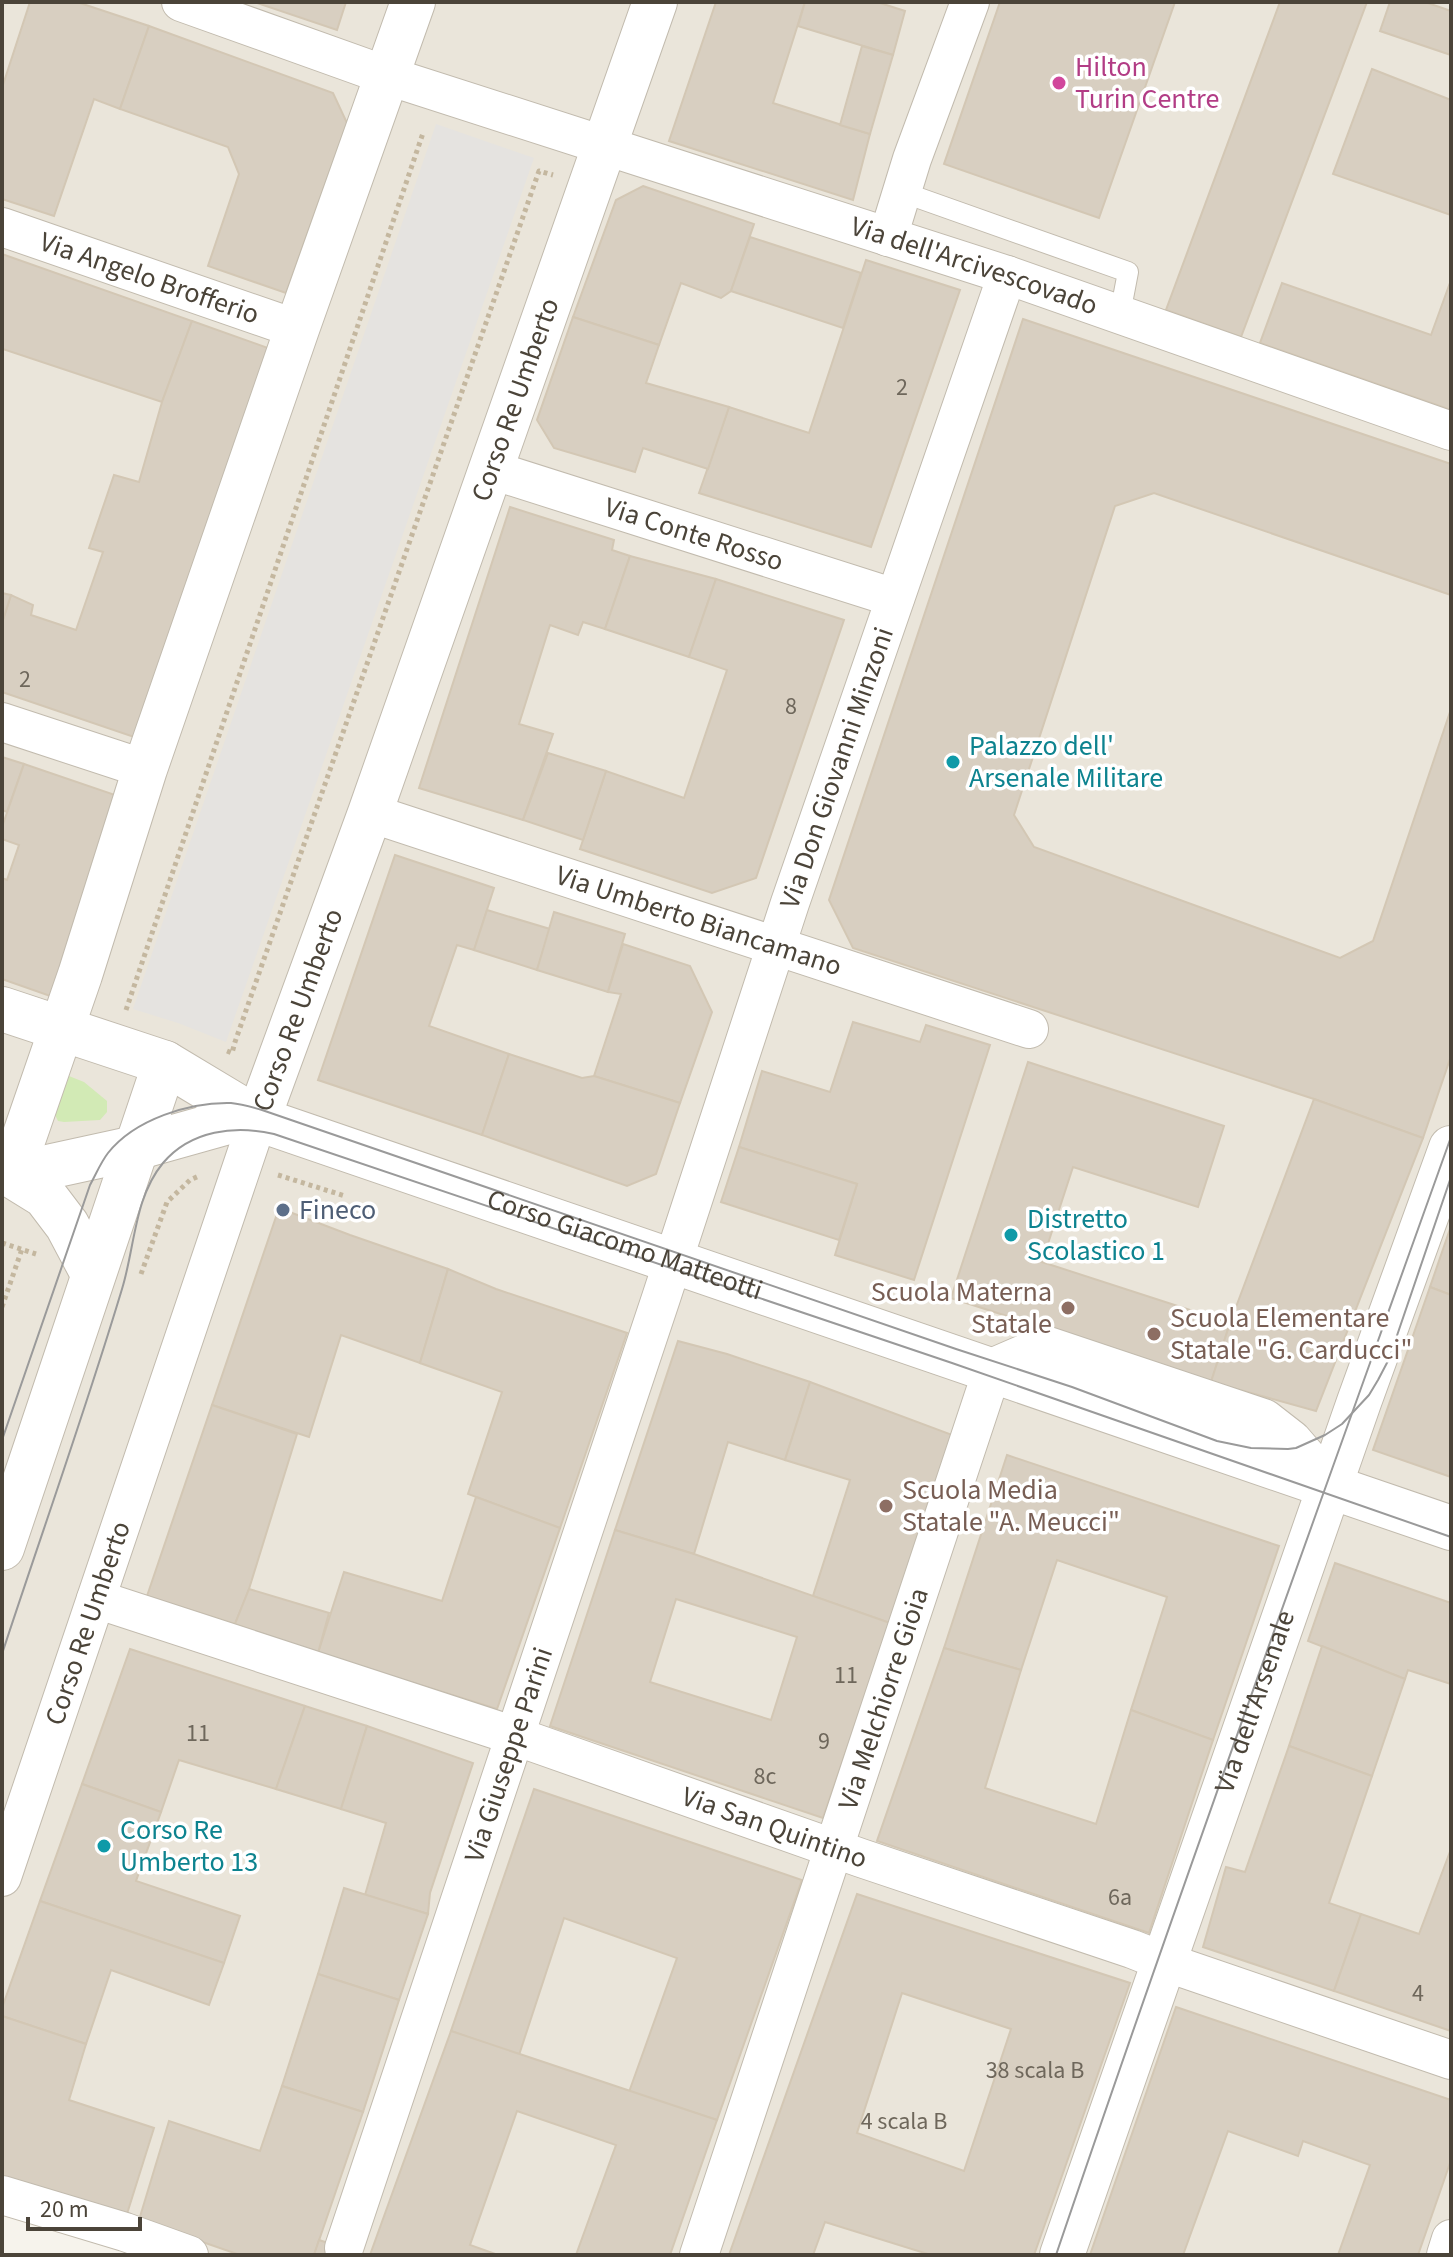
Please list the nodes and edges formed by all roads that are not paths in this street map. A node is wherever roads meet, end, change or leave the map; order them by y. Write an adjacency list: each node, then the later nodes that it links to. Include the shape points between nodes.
1 (181, 2): 5 (street, Via dell'Arcivescovado)
2 (413, 2): 5 (street)
3 (655, 2): 6 (street, Corso Re Umberto)
4 (970, 2): 7 (street)
5 (388, 76): 6 (street, Via dell'Arcivescovado); 12 (street)
6 (604, 146): 9 (street, Via dell'Arcivescovado); 14 (street, Corso Re Umberto)
7 (902, 192): 9 (street); 11 (lane, via 1128,272)
8 (2, 227): 12 (street, Via Angelo Brofferio)
9 (888, 237): 10 (street, Via dell'Arcivescovado)
10 (1007, 275): 11 (street, Via dell'Arcivescovado); 15 (street, Via Don Giovanni Minzoni)
11 (1120, 314): 13 (street, Via dell'Arcivescovado)
12 (297, 329): 17 (street)
13 (1451, 431)
14 (492, 470): 15 (street, Via Conte Rosso); 18 (street, Corso Re Umberto)
15 (895, 598): 19 (street, Via Don Giovanni Minzoni)
16 (2, 722): 17 (street)
17 (145, 769): 21 (street)
18 (370, 813): 19 (street, Via Umberto Biancamano); 24 (street, Corso Re Umberto)
19 (777, 947): 22 (street, Via Umberto Biancamano); 28 (street, Via Don Giovanni Minzoni)
20 (2, 1009): 21 (street, Corso Giacomo Matteotti)
21 (62, 1029): 23 (street, Corso Giacomo Matteotti); 27 (street)
22 (1029, 1029)
23 (165, 1063): 24 (street, Corso Giacomo Matteotti); 25 (street)
24 (258, 1119): 25 (street, Corso Giacomo Matteotti, via 196,1129); 28 (street, Corso Giacomo Matteotti); 34 (street, Corso Re Umberto)
25 (135, 1148): 27 (street, Corso Giacomo Matteotti); 29 (street)
26 (1451, 1148): 31 (street, Via dell'Arsenale)
27 (5, 1182): 29 (street, via 45,1196)
28 (673, 1262): 30 (street, Corso Giacomo Matteotti); 35 (street, Via Giuseppe Parini)
29 (93, 1274): 33 (street)
30 (992, 1371): 31 (street, Corso Giacomo Matteotti); 36 (street, Via Melchiorre Gioia)
31 (1330, 1488): 32 (street, Corso Giacomo Matteotti); 38 (street, Via dell'Arsenale)
32 (1451, 1528)
33 (2, 1548)
34 (96, 1599): 35 (street, Via San Quintino); 37 (street, Corso Re Umberto)
35 (515, 1736): 36 (street, Via San Quintino); 42 (street, Via Giuseppe Parini)
36 (834, 1848): 38 (street, Via San Quintino); 44 (street, Via Melchiorre Gioia)
37 (2, 1877)
38 (1165, 1962): 39 (street, Via San Quintino); 45 (street, Via dell'Arsenale)
39 (1451, 2060)
40 (2, 2195): 43 (street)
41 (1451, 2239): 46 (street)
42 (344, 2248)
43 (189, 2255)
44 (699, 2255)
45 (1062, 2255)
46 (1446, 2255)

